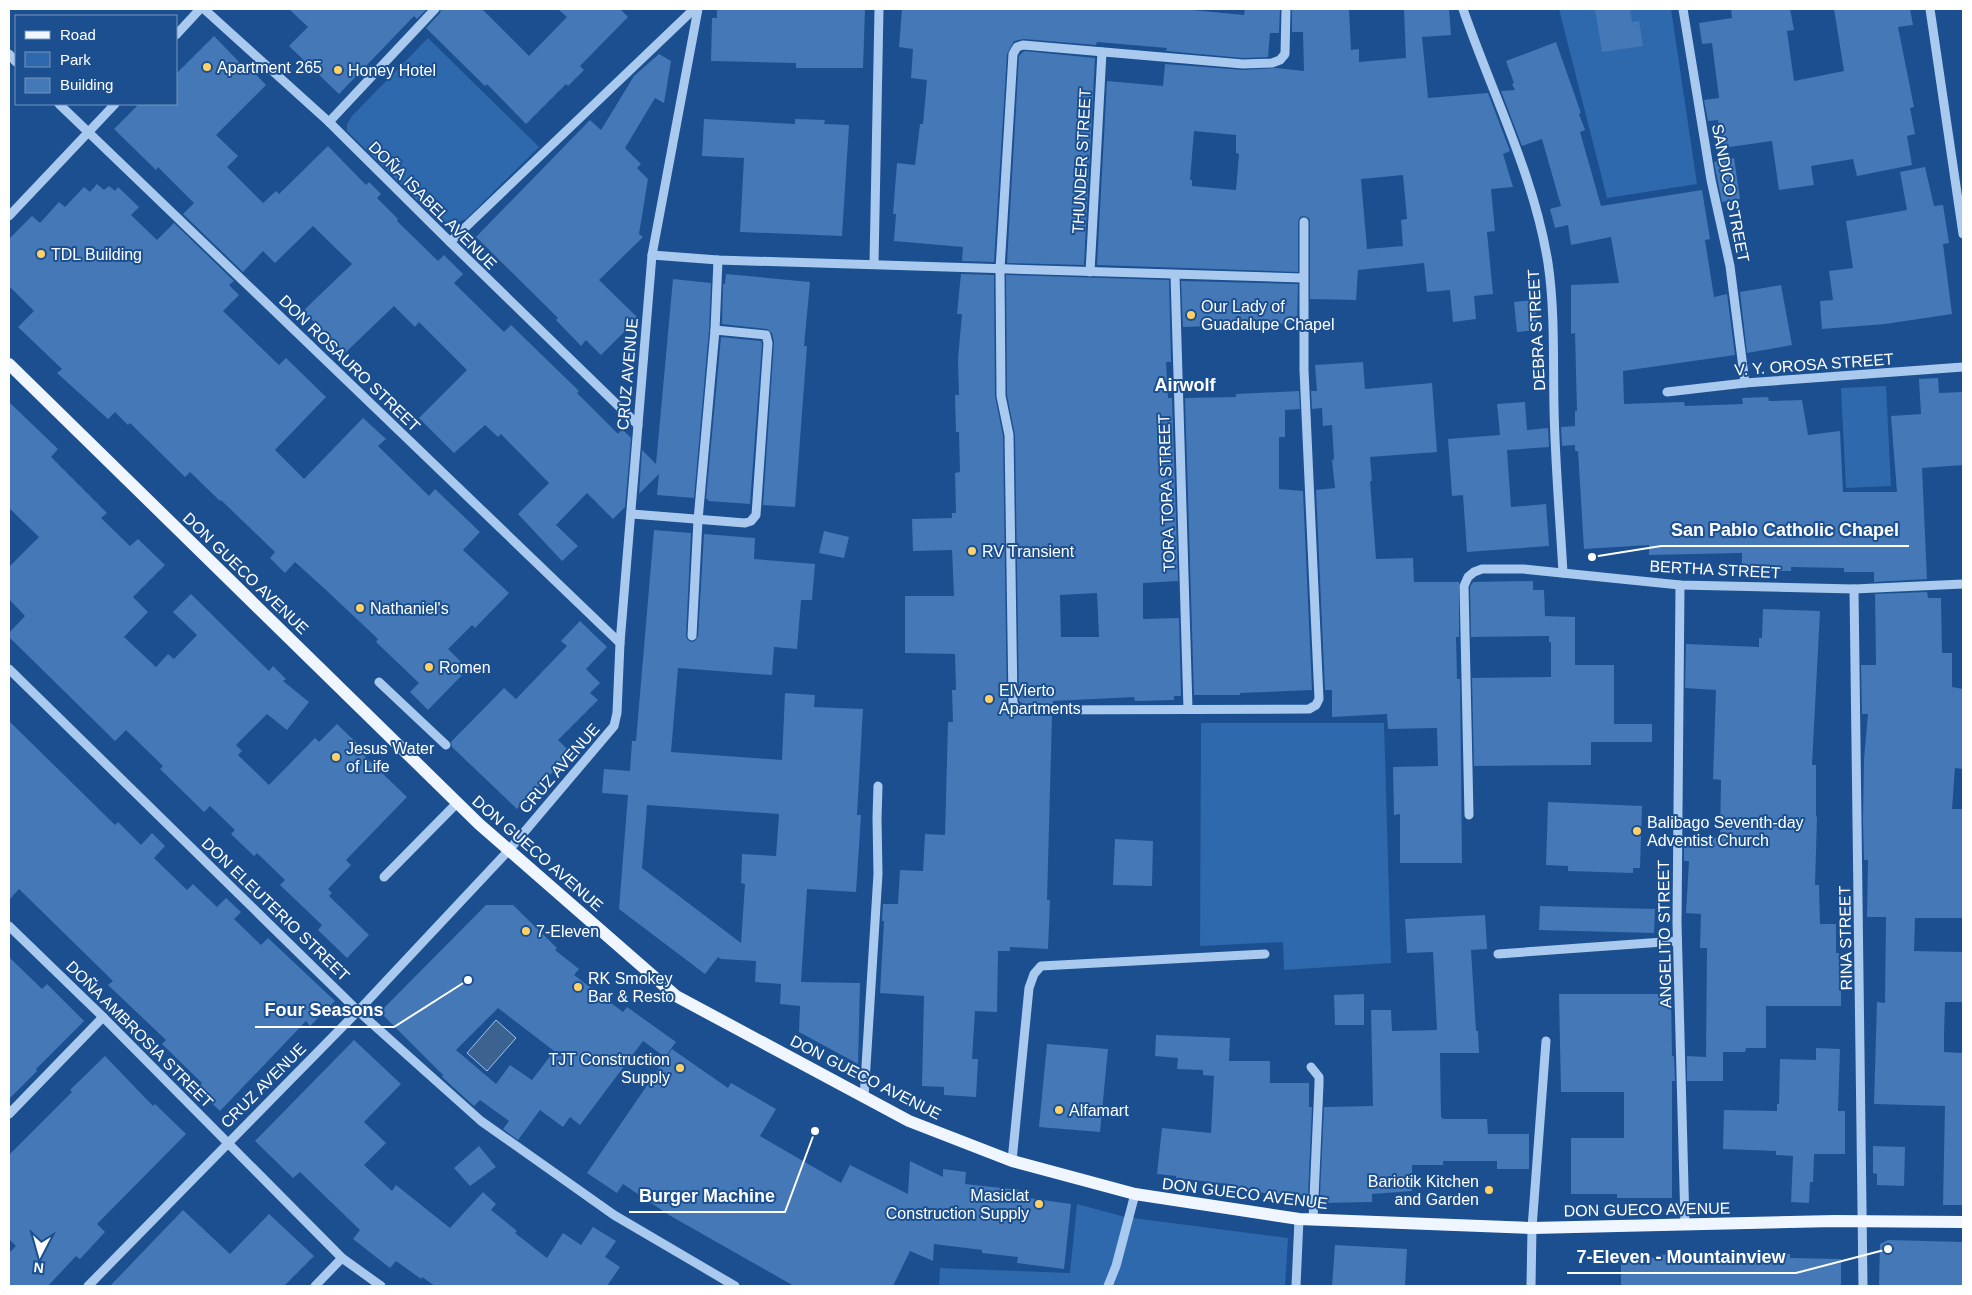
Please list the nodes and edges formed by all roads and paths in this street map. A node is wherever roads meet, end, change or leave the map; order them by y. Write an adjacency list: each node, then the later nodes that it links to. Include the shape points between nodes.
1 (200, 9): 10 (street)
2 (204, 9): 14 (street, DOÑA ISABEL AVENUE)
3 (435, 9): 14 (street)
4 (696, 9): 19 (street); 20 (street, CRUZ AVENUE)
5 (879, 9): 22 (street)
6 (1286, 9): 11 (street, via 1285,54 1272,63 1243,64)
7 (1463, 9): 35 (street, DEBRA STREET, via 1521,160 1548,262)
8 (1683, 9): 30 (street, SANDICO STREET, via 1711,180 1730,266)
9 (1930, 9): 18 (street)
10 (178, 33)
11 (1102, 52): 23 (street, via 1023,45 1017,47 1013,54); 24 (street, THUNDER STREET)
12 (60, 105): 15 (street, DON ROSAURO STREET)
13 (114, 105): 15 (street)
14 (329, 122): 19 (street, DOÑA ISABEL AVENUE)
15 (88, 133): 16 (street); 40 (street, DON ROSAURO STREET)
16 (9, 216)
17 (1304, 222): 26 (street)
18 (1963, 234)
19 (450, 242): 32 (street, DOÑA ISABEL AVENUE)
20 (652, 255): 21 (street); 32 (street, CRUZ AVENUE)
21 (718, 260): 22 (street); 27 (street)
22 (874, 264): 23 (street)
23 (1000, 270): 24 (street); 43 (street, via 1001,396 1009,435 1013,702 1016,708 1024,710)
24 (1090, 272): 25 (street)
25 (1175, 275): 26 (street); 43 (street, TORA TORA STREET)
26 (1303, 278): 43 (street, via 1304,370 1319,698 1310,709)
27 (715, 330): 34 (street); 34 (street, via 759,333 766,335 768,343 756,515 745,523)
28 (9, 364): 46 (main road, DON GUECO AVENUE)
29 (1963, 367): 30 (street, V. Y. OROSA STREET)
30 (1745, 384): 31 (street, V. Y. OROSA STREET)
31 (1667, 392)
32 (638, 425): 33 (street, CRUZ AVENUE)
33 (632, 514): 34 (street); 40 (street, CRUZ AVENUE)
34 (698, 520): 39 (street)
35 (1563, 574): 37 (street, BERTHA STREET); 47 (street, BERTHA STREET, via 1523,569 1482,569 1468,577 1464,586)
36 (1963, 584): 38 (street, BERTHA STREET)
37 (1680, 585): 38 (street, BERTHA STREET); 51 (street, ANGELITO STREET)
38 (1854, 589): 65 (street, RINA STREET)
39 (692, 636)
40 (620, 643): 48 (street, CRUZ AVENUE, via 614,726)
41 (9, 670): 54 (street, DON ELEUTERIO STREET)
42 (379, 682): 44 (street)
43 (1188, 709)
44 (446, 745)
45 (878, 786): 58 (street, via 878,874)
46 (457, 803): 48 (main road, DON GUECO AVENUE); 49 (street)
47 (1469, 815)
48 (509, 850): 54 (street, CRUZ AVENUE); 58 (main road, DON GUECO AVENUE, via 676,996)
49 (384, 877)
50 (9, 926): 55 (street, DOÑA AMBROSIA STREET)
51 (1677, 941): 53 (street); 67 (street, ANGELITO STREET)
52 (1266, 954): 61 (street, via 1041,966 1029,988)
53 (1498, 954)
54 (358, 1011): 60 (street, CRUZ AVENUE); 73 (street, DON ELEUTERIO STREET, via 481,1121 614,1215)
55 (104, 1017): 59 (street); 60 (street, DOÑA AMBROSIA STREET)
56 (1546, 1041): 68 (street)
57 (1311, 1067): 64 (street, via 1319,1077)
58 (864, 1098): 61 (main road, DON GUECO AVENUE, via 909,1121)
59 (9, 1114)
60 (227, 1143): 69 (street, DOÑA AMBROSIA STREET); 70 (street, CRUZ AVENUE)
61 (1012, 1161): 62 (main road, DON GUECO AVENUE)
62 (1135, 1194): 63 (main road, DON GUECO AVENUE); 74 (street)
63 (1299, 1220): 64 (main road, DON GUECO AVENUE); 75 (street)
64 (1312, 1220): 68 (main road, DON GUECO AVENUE)
65 (1862, 1221): 66 (main road, DON GUECO AVENUE); 67 (main road, DON GUECO AVENUE); 77 (street, RINA STREET)
66 (1963, 1222)
67 (1685, 1224): 68 (main road, DON GUECO AVENUE)
68 (1532, 1228): 76 (street)
69 (342, 1258): 71 (street); 72 (street, DOÑA AMBROSIA STREET)
70 (88, 1286)
71 (315, 1286)
72 (381, 1286)
73 (735, 1286)
74 (1108, 1286)
75 (1296, 1286)
76 (1531, 1286)
77 (1863, 1286)

